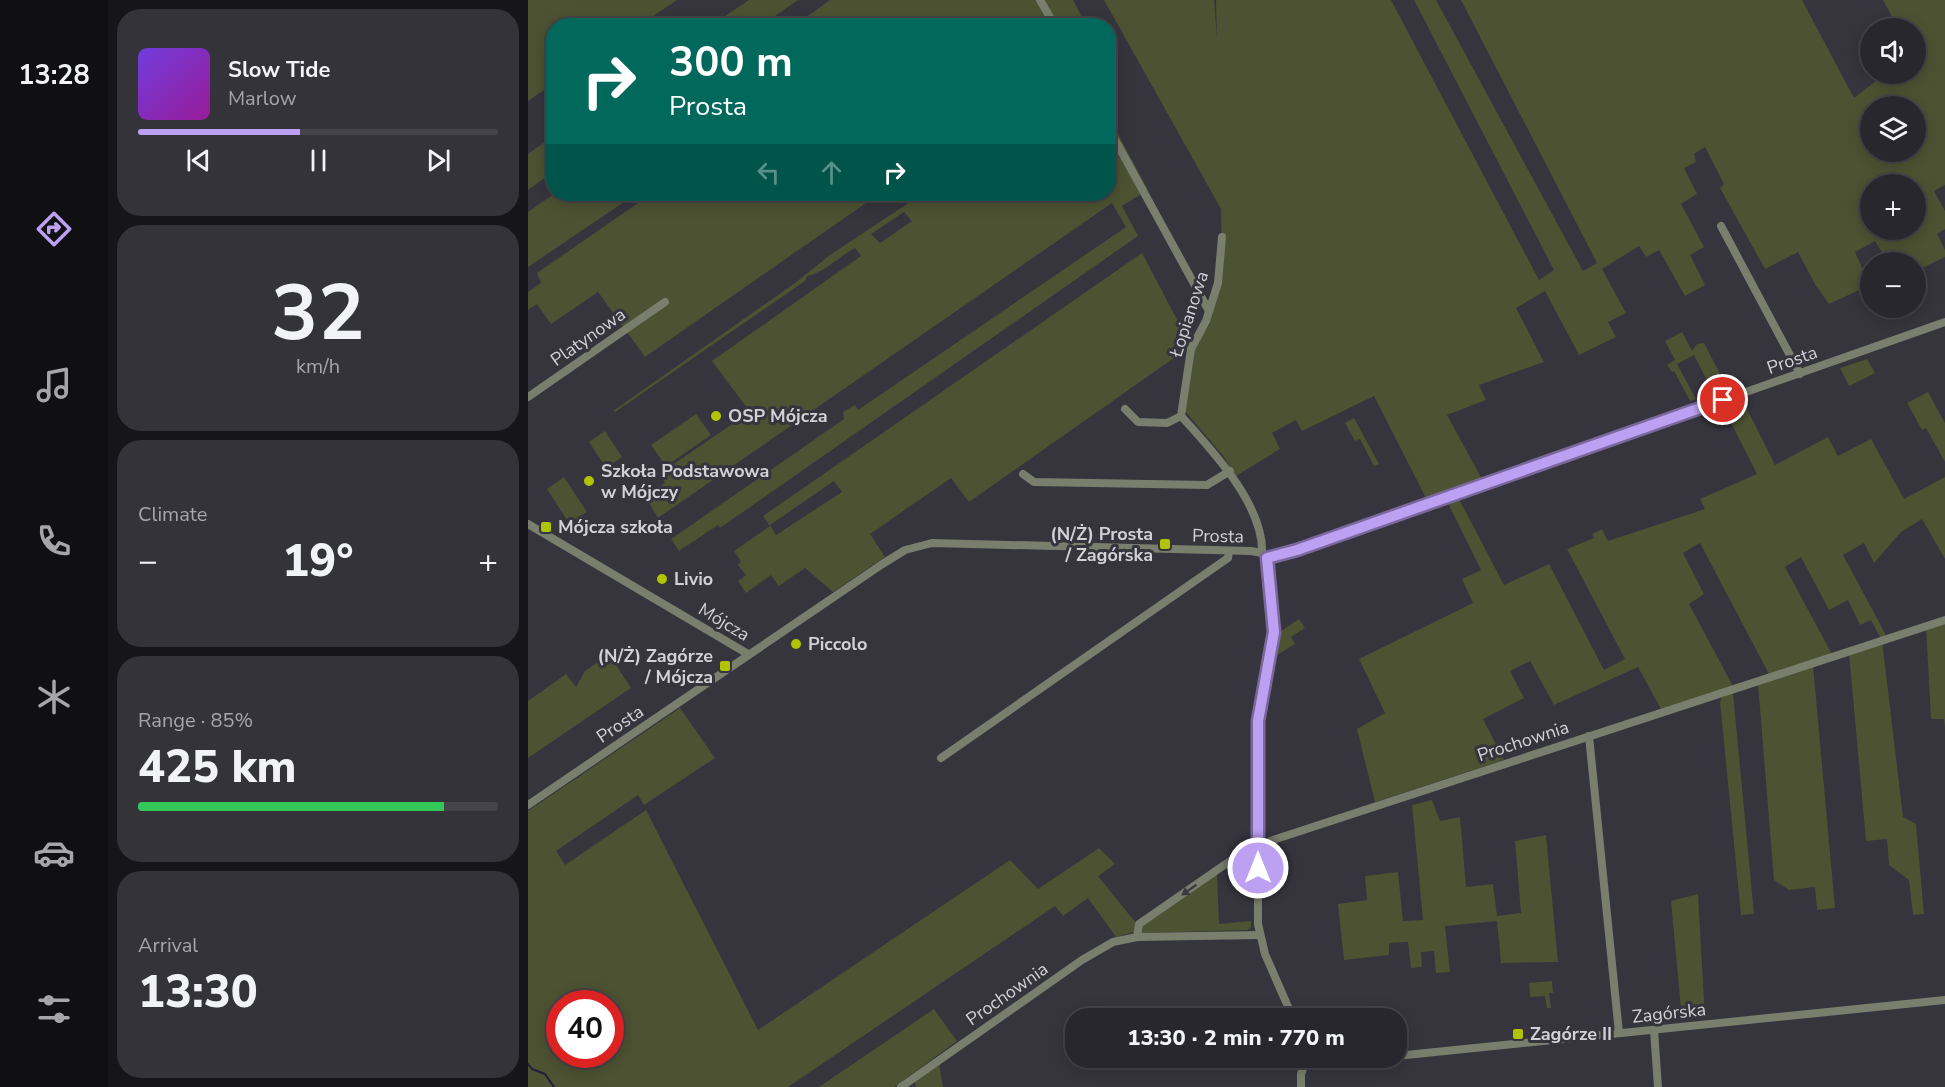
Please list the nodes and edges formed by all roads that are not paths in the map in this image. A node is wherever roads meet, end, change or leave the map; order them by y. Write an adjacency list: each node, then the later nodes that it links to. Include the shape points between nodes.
1 (1040, 0): 2 (street)
2 (1050, 18)
3 (1116, 142): 7 (street)
4 (1721, 226): 9 (street)
5 (1221, 237): 7 (street, Łopianowa, via 1218,283)
6 (665, 302): 10 (street, Platynowa)
7 (1209, 311): 12 (street, Łopianowa, via 1191,349)
8 (1945, 322): 9 (street, Prosta)
9 (1800, 374): 17 (street, Prosta, via 1297,550)
10 (528, 397)
11 (1125, 409): 12 (street, via 1138,422 1167,423)
12 (1181, 416): 13 (street)
13 (1230, 471): 14 (street, via 1207,485 1034,482); 17 (street, via 1260,533)
14 (1023, 474)
15 (528, 524): 19 (street, Mójcza)
16 (1229, 552): 17 (street, Prosta); 19 (street, Prosta, via 916,545); 21 (street, via 1228,558)
17 (1264, 555): 23 (street, via 1274,632 1258,721)
18 (1945, 620): 20 (street, Prochownia)
19 (748, 654): 22 (street, Prosta)
20 (1589, 736): 23 (street, Prochownia); 29 (street)
21 (941, 758)
22 (528, 805)
23 (1258, 846): 24 (street); 25 (street, Prochownia, one-way to 25, via 1246,850 1144,920 1137,928)
24 (1260, 935): 25 (street, Prochownia); 27 (street)
25 (1137, 937): 32 (street, Prochownia, via 1113,942 1094,952)
26 (1945, 1000): 28 (street, Zagórska)
27 (1289, 1008)
28 (1654, 1030): 29 (street, Zagórska); 34 (street)
29 (1619, 1033): 30 (street, Zagórska)
30 (1407, 1055)
31 (1303, 1068): 33 (street)
32 (901, 1087)
33 (1301, 1087)
34 (1658, 1087)

